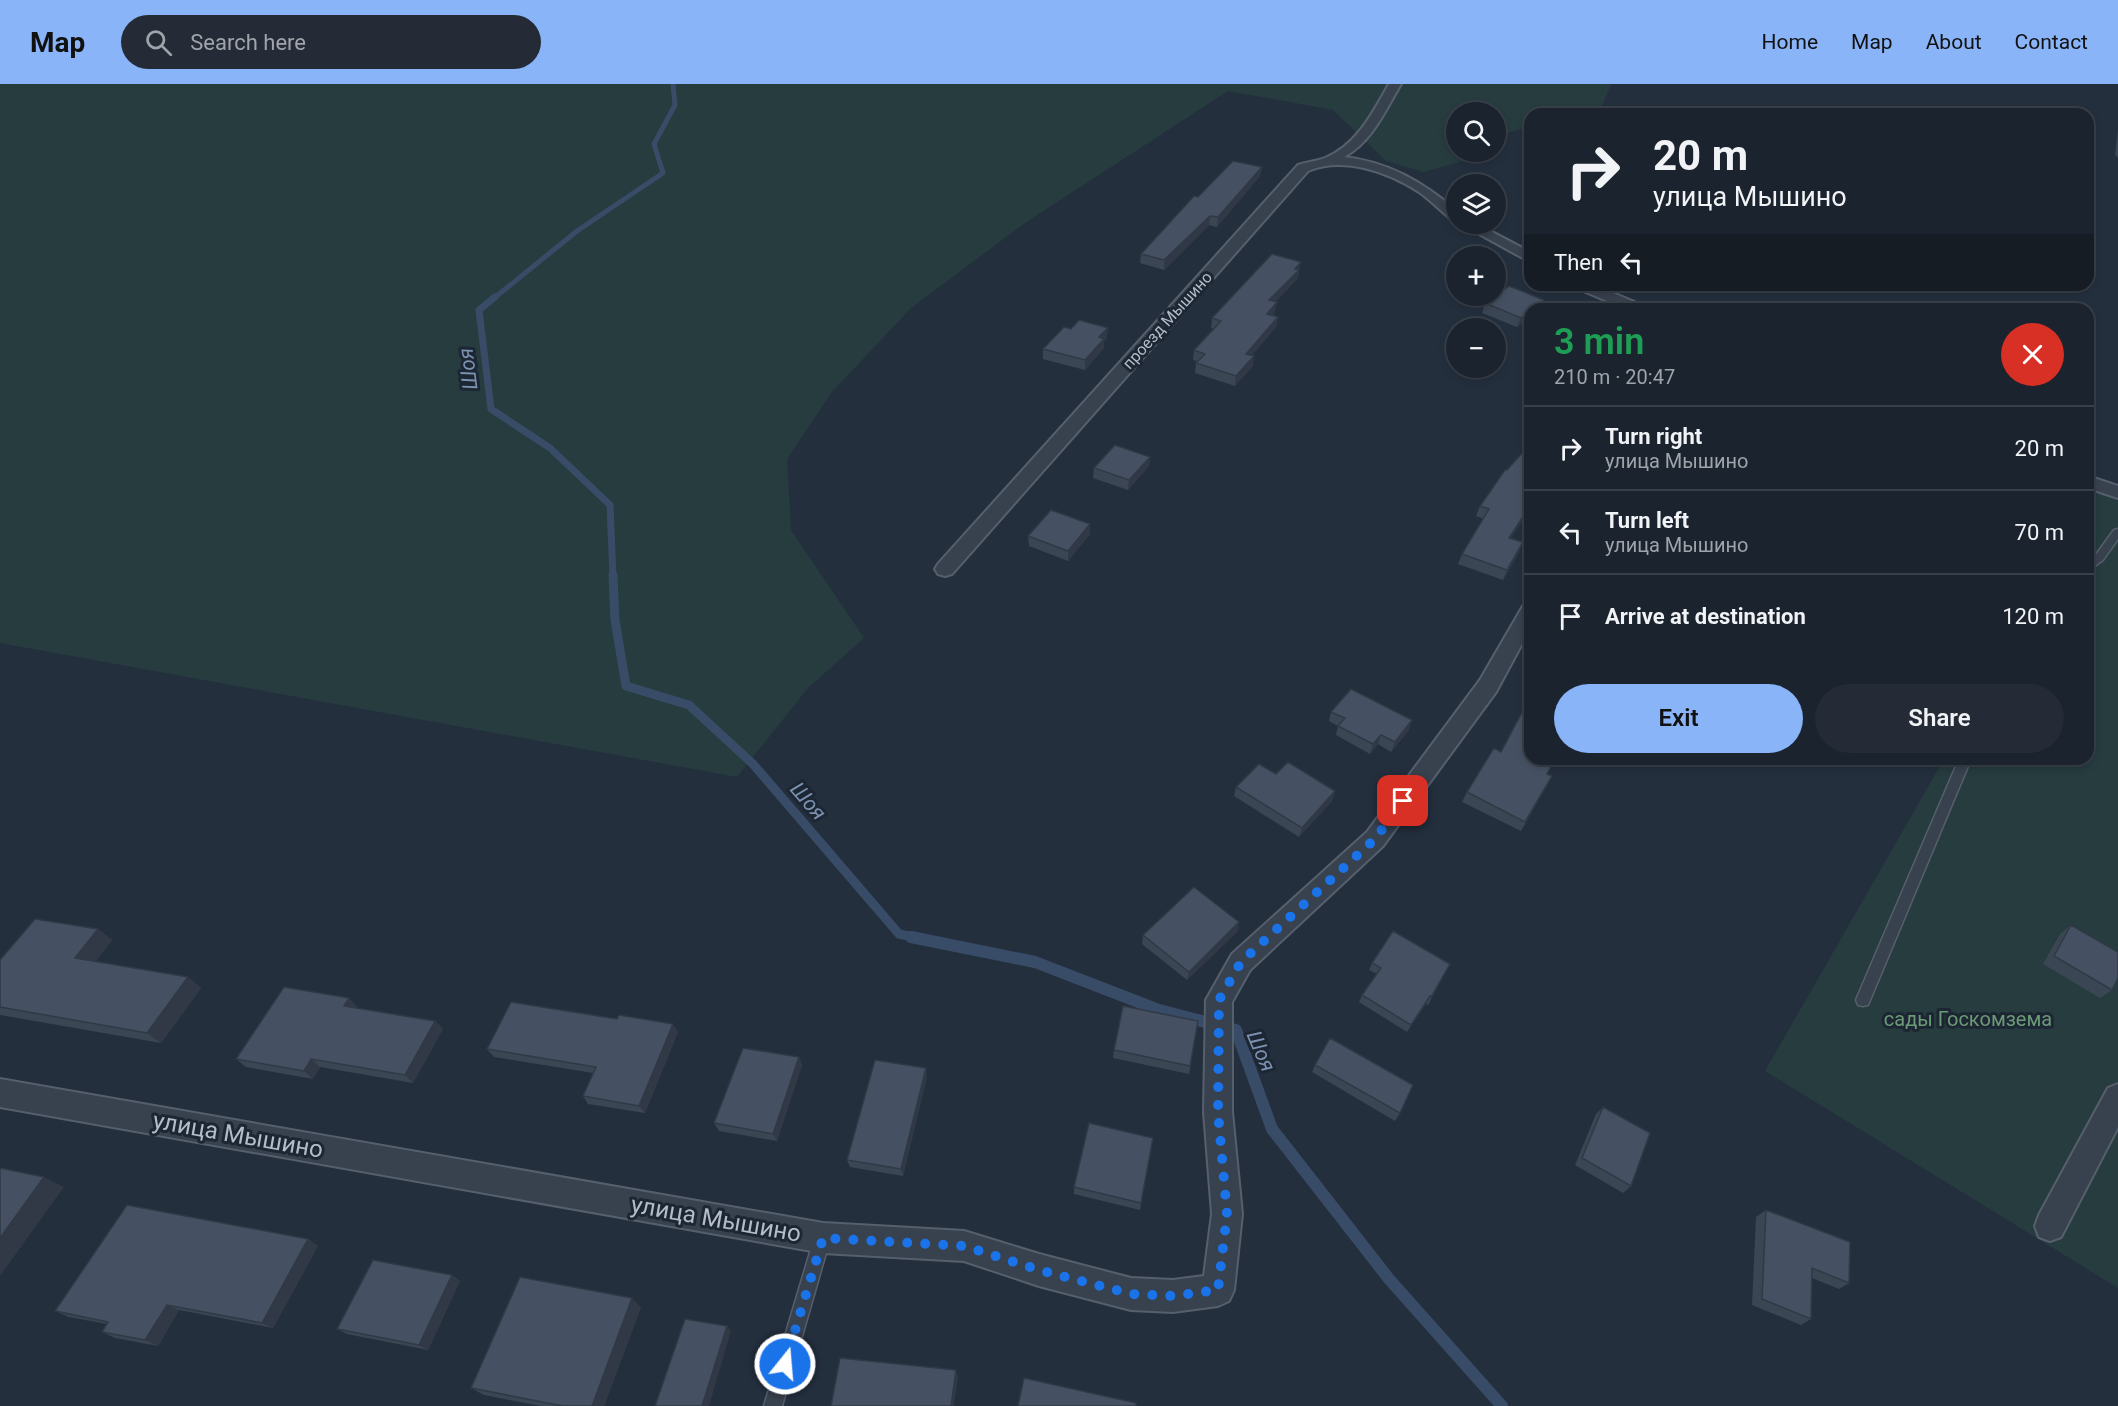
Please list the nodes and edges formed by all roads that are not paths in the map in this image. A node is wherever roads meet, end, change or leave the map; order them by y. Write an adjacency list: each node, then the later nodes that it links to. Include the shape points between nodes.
1 (1395, 84): 2 (street, via 1358,143)
2 (1331, 159): 3 (street, проезд Мышино, via 1378,168 1424,190); 12 (street, проезд Мышино, via 1314,161 1303,168)
3 (1446, 208)
4 (1486, 234): 5 (street)
5 (1524, 255)
6 (1596, 291): 7 (street)
7 (1624, 303)
8 (2094, 484): 9 (street)
9 (2118, 492)
10 (2118, 532): 11 (lane)
11 (2094, 563)
12 (945, 569)
13 (1524, 622): 19 (street, улица Мышино, via 1488,686 1375,839 1241,962 1219,1000 1218,1112 1227,1214 1218,1290 1173,1296 1131,1294 964,1246)
14 (1962, 765): 15 (lane)
15 (1863, 1000)
16 (0, 1093): 19 (street, улица Мышино)
17 (2118, 1098): 18 (street)
18 (2050, 1226)
19 (823, 1238): 20 (lane)
20 (773, 1406)

